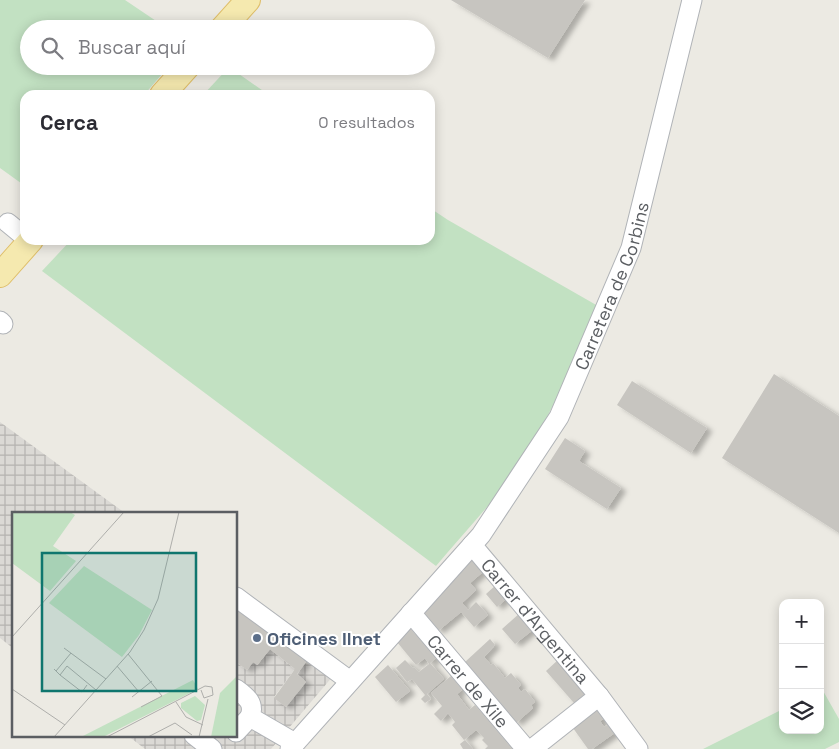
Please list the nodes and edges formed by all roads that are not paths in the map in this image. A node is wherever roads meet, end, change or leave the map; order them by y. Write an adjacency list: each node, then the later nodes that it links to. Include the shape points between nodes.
1 (248, 0): 3 (main road)
2 (692, 0): 10 (street, Carretera de Corbins, via 631,248 559,418)
3 (230, 20)
4 (180, 75): 5 (main road)
5 (166, 90)
6 (8, 223): 7 (street)
7 (20, 233)
8 (25, 245): 9 (main road)
9 (0, 275)
10 (472, 545): 12 (street, Carretera de Corbins); 15 (street, Carrer d'Argentina)
11 (238, 598): 13 (street)
12 (410, 613): 13 (street, Carretera de Corbins); 23 (street, Carrer de Xile)
13 (350, 681): 20 (street, Carretera de Corbins)
14 (238, 691): 16 (street, via 251,703)
15 (599, 696): 24 (street); 25 (street, Carrer d'Argentina)
16 (250, 717): 17 (street); 20 (street)
17 (238, 730)
18 (195, 736): 21 (street)
19 (233, 736): 22 (street)
20 (292, 746)
21 (212, 749)
22 (222, 749)
23 (526, 749)
24 (532, 749)
25 (638, 749)

